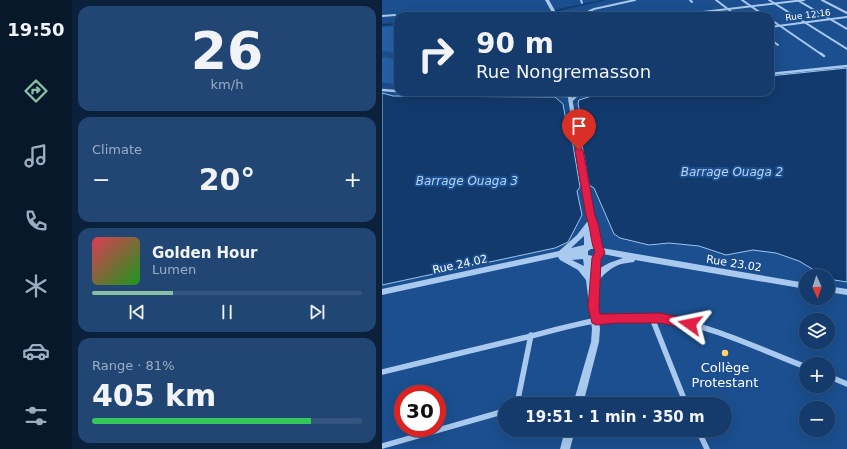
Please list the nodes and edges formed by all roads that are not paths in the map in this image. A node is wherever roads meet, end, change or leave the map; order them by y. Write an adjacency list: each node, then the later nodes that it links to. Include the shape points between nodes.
1 (547, 0): 12 (street)
2 (635, 0): 13 (street)
3 (716, 0): 11 (street)
4 (742, 0): 10 (street)
5 (769, 0): 9 (street)
6 (797, 0): 7 (street); 9 (street); 21 (street)
7 (804, 0)
8 (822, 0): 17 (street)
9 (775, 4): 10 (street); 23 (street)
10 (751, 6): 11 (street); 16 (street)
11 (728, 9): 14 (street); 15 (street)
12 (554, 12)
13 (588, 12)
14 (703, 12)
15 (732, 12)
16 (759, 12)
17 (847, 13)
18 (394, 15): 19 (street)
19 (382, 16)
20 (847, 17): 21 (street, Rue 12.16)
21 (830, 19): 23 (street, Rue 12.16); 26 (street)
22 (774, 22): 24 (street)
23 (805, 23): 24 (street, Rue 12.16); 30 (street)
24 (779, 26): 25 (street, Rue 12.16); 32 (street)
25 (774, 27)
26 (847, 29)
27 (774, 42): 29 (street)
28 (847, 44): 30 (street)
29 (778, 45)
30 (841, 45): 31 (street)
31 (847, 50)
32 (824, 56)
33 (847, 66): 34 (street)
34 (774, 74)
35 (382, 90): 36 (street)
36 (394, 91)
37 (532, 96): 38 (street)
38 (569, 97): 39 (street)
39 (590, 220): 40 (street); 41 (street, via 594,224); 42 (street, via 576,242)
40 (586, 253): 41 (street); 41 (street); 42 (street, Rue 24.02); 45 (street)
41 (598, 253): 43 (street, Rue 23.02); 44 (street, Rue 23.02); 45 (street)
42 (559, 256): 45 (street, via 576,264); 48 (street, Rue 24.02)
43 (634, 260): 44 (street, Rue 23.02); 45 (street, via 623,260 610,265)
44 (659, 262): 46 (street, Rue 23.02)
45 (593, 279): 51 (street)
46 (799, 285)
47 (835, 290): 49 (street)
48 (382, 292)
49 (847, 292)
50 (652, 318): 51 (street); 53 (street, via 674,320 709,329); 59 (street)
51 (596, 320): 52 (street); 58 (street, via 595,342)
52 (531, 335): 54 (street); 57 (street)
53 (799, 365)
54 (382, 372)
55 (835, 379): 56 (street)
56 (847, 384)
57 (518, 397)
58 (580, 397)
59 (683, 397)
60 (498, 413): 63 (street)
61 (568, 437): 64 (street)
62 (701, 437): 65 (street)
63 (382, 446)
64 (565, 449)
65 (707, 449)

